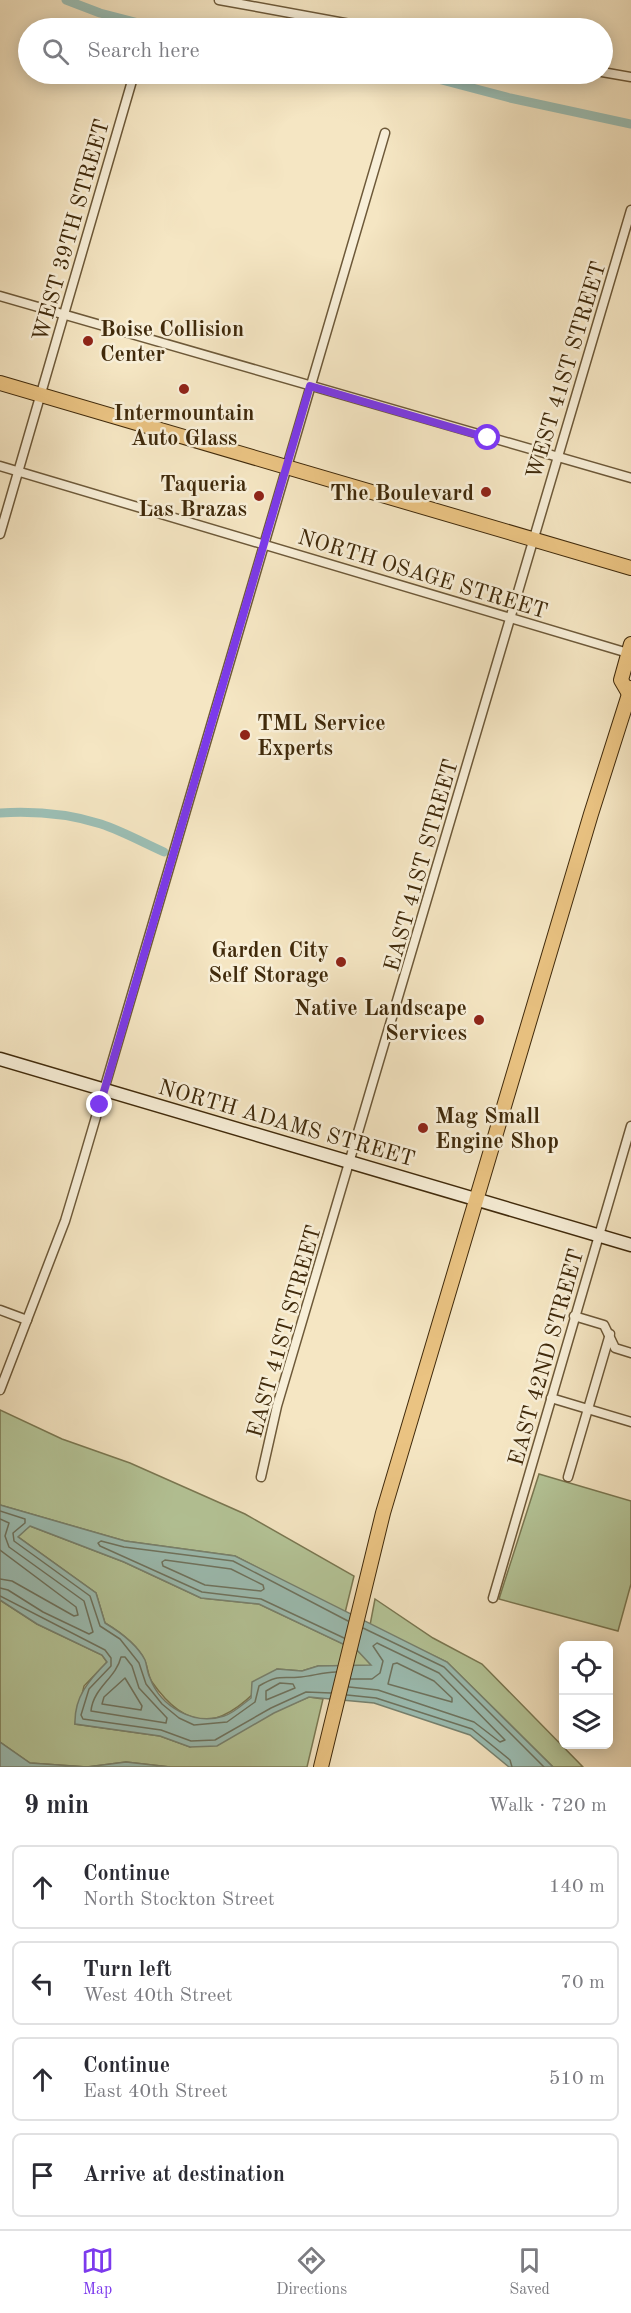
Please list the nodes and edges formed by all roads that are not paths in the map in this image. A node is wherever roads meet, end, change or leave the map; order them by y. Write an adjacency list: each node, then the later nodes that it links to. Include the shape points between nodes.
1 (219, 0): 2 (street)
2 (317, 18)
3 (613, 74): 4 (street)
4 (631, 77)
5 (131, 84): 9 (street, WEST 39TH STREET)
6 (385, 133): 11 (street)
7 (631, 210): 13 (street, WEST 41ST STREET)
8 (0, 296): 9 (street)
9 (64, 316): 11 (street); 12 (street, WEST 39TH STREET)
10 (0, 383): 12 (main road)
11 (310, 386): 13 (street); 15 (street)
12 (40, 395): 15 (main road); 16 (street, WEST 39TH STREET)
13 (557, 458): 17 (street); 19 (street, WEST 41ST STREET)
14 (0, 466): 16 (street, NORTH OSAGE STREET)
15 (287, 467): 19 (main road); 20 (street)
16 (19, 472): 18 (street, WEST 39TH STREET); 20 (street, NORTH OSAGE STREET)
17 (631, 478)
18 (0, 534)
19 (534, 540): 21 (main road); 22 (street, EAST 41ST STREET)
20 (265, 544): 22 (street, NORTH OSAGE STREET, via 505,614); 26 (street)
21 (631, 568)
22 (511, 620): 23 (street, NORTH OSAGE STREET); 28 (street, EAST 41ST STREET)
23 (630, 649): 24 (main road, via 621,680)
24 (630, 690): 29 (main road)
25 (0, 1059): 26 (street, NORTH ADAMS STREET)
26 (105, 1090): 28 (street, NORTH ADAMS STREET); 34 (street, via 65,1221)
27 (631, 1126): 30 (street, EAST 42ND STREET)
28 (351, 1163): 29 (street, NORTH ADAMS STREET); 41 (street, EAST 41ST STREET, via 277,1406)
29 (477, 1200): 30 (street, NORTH ADAMS STREET); 44 (main road, via 383,1513)
30 (599, 1236): 31 (street, NORTH ADAMS STREET); 33 (street, EAST 42ND STREET)
31 (631, 1245)
32 (0, 1310): 34 (street)
33 (574, 1316): 35 (street, via 604,1325); 38 (street, EAST 42ND STREET)
34 (27, 1320): 37 (street)
35 (609, 1334): 36 (street, via 615,1348); 39 (street)
36 (631, 1353)
37 (0, 1390)
38 (551, 1398): 39 (street); 43 (street, EAST 42ND STREET)
39 (588, 1409): 40 (street); 42 (street)
40 (631, 1422)
41 (261, 1477)
42 (568, 1477)
43 (493, 1598)
44 (321, 1767)

